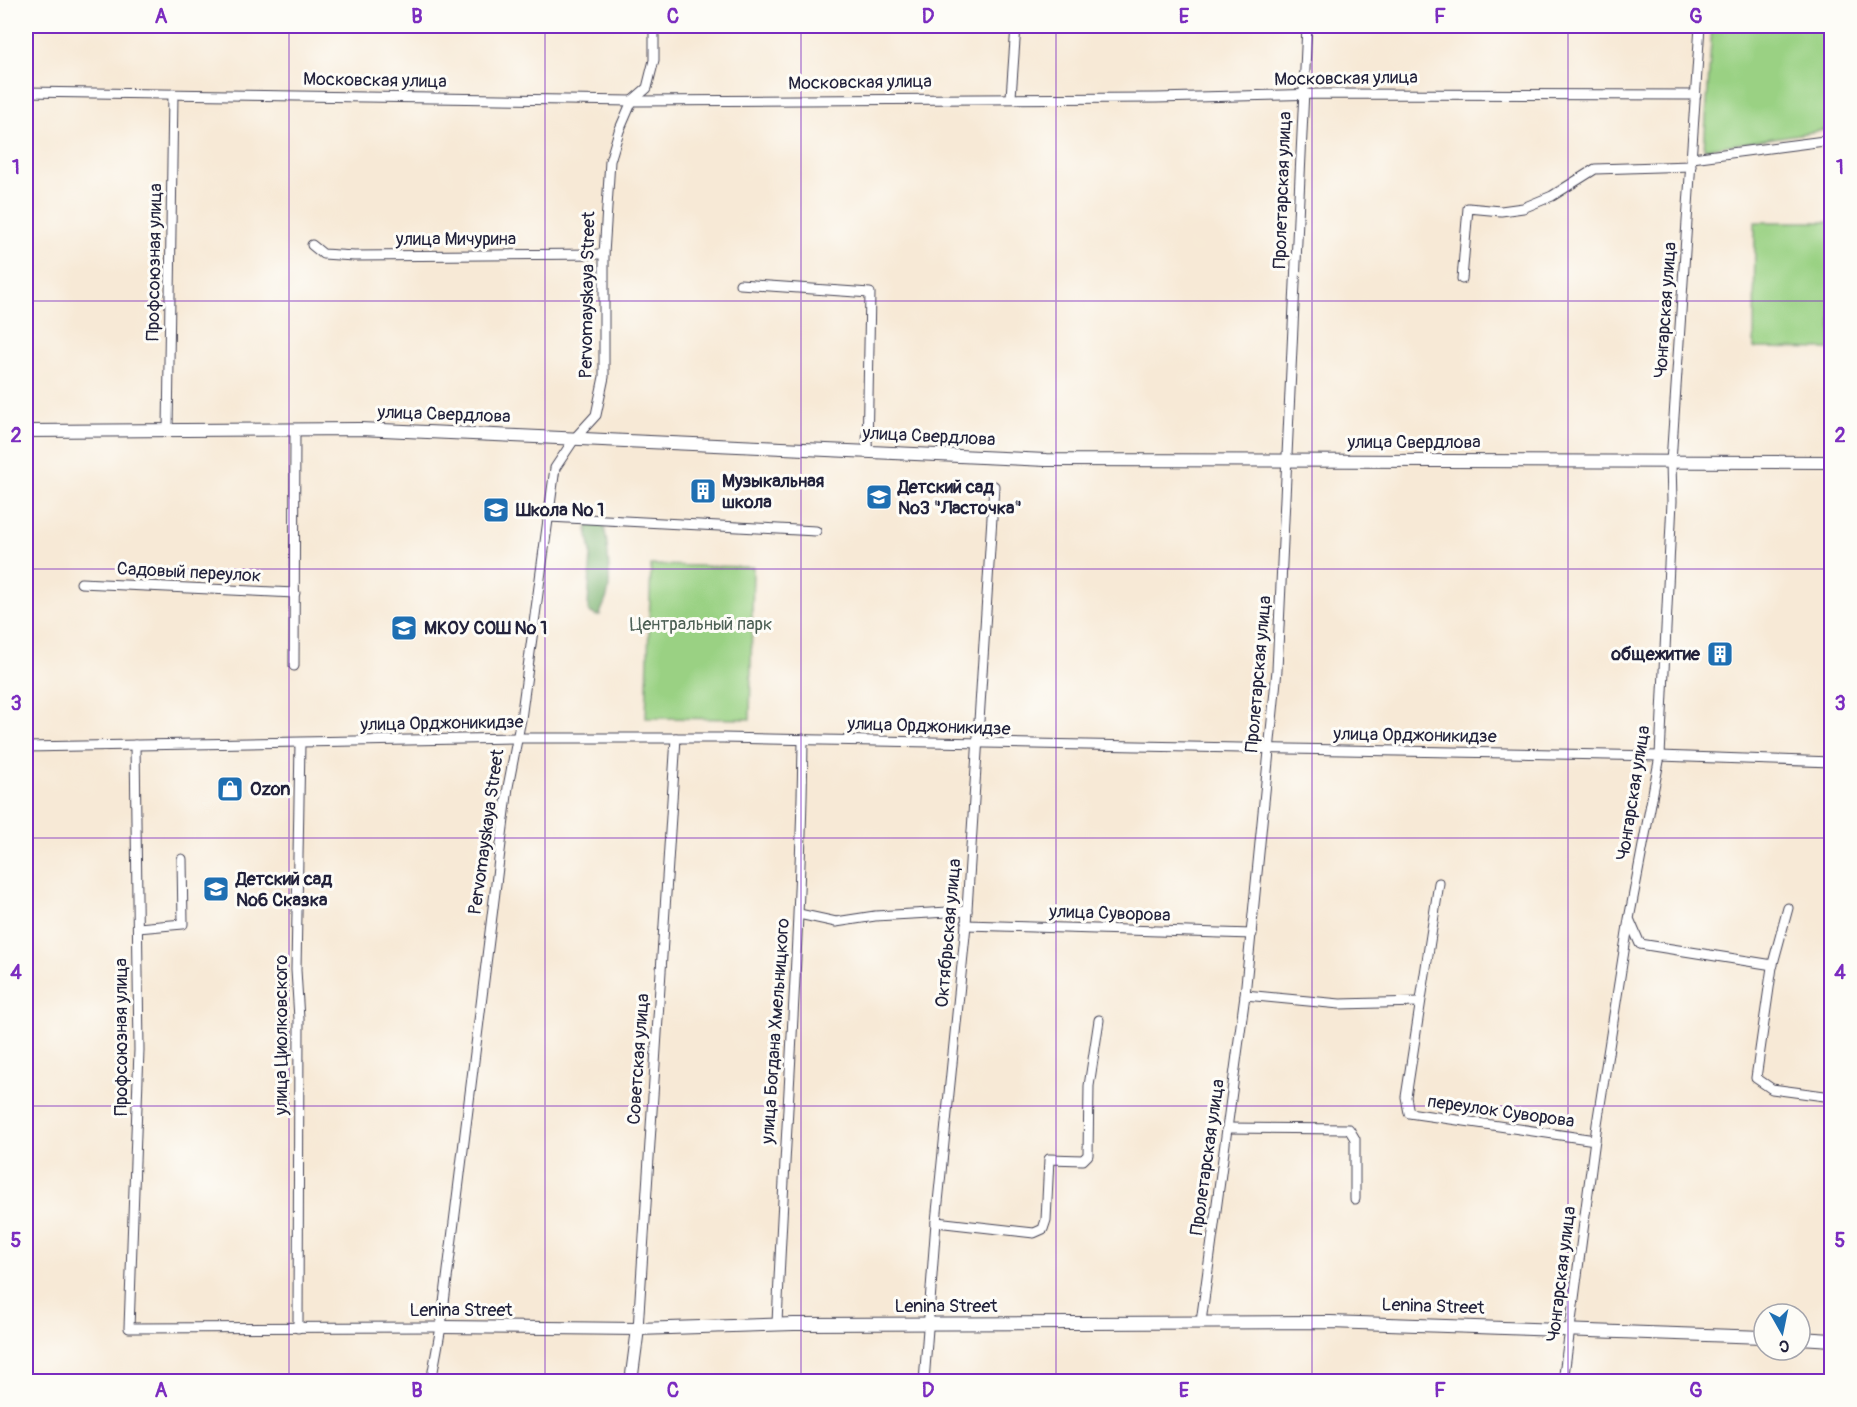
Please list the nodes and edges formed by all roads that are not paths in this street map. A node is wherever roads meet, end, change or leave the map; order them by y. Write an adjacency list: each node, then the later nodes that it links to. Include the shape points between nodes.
1 (654, 26): 10 (street, Pervomayskaya Street, via 654,60 647,88)
2 (1016, 26): 9 (street)
3 (1306, 26): 7 (street, Пролетарская улица)
4 (1700, 26): 8 (street, Чонгарская улица)
5 (26, 92): 6 (street, Московская улица)
6 (173, 94): 10 (street, Московская улица); 18 (street, Профсоюзная улица)
7 (1302, 94): 8 (street, Московская улица); 9 (street, Московская улица); 22 (street, Пролетарская улица)
8 (1696, 95): 12 (street, Чонгарская улица)
9 (1011, 97): 10 (street, Московская улица)
10 (632, 101): 14 (street, Pervomayskaya Street, via 610,161)
11 (1832, 140): 12 (street)
12 (1692, 162): 15 (street, via 1595,169 1552,196 1523,208 1468,208); 23 (street, Чонгарская улица)
13 (312, 245): 14 (street, улица Мичурина, via 323,254 354,256)
14 (604, 254): 20 (street, Pervomayskaya Street, via 604,377 596,415)
15 (1462, 279)
16 (740, 284): 21 (street, via 870,293)
17 (295, 429): 18 (street, улица Свердлова); 20 (street, улица Свердлова); 29 (street)
18 (168, 430): 19 (street, улица Свердлова)
19 (26, 431)
20 (575, 438): 21 (street, улица Свердлова); 26 (street, Pervomayskaya Street, via 555,468)
21 (867, 451): 22 (street, улица Свердлова, via 1046,460)
22 (1286, 460): 23 (street, улица Свердлова); 38 (street, Пролетарская улица, via 1282,602)
23 (1671, 462): 24 (street, улица Свердлова); 39 (street, Чонгарская улица)
24 (1832, 462)
25 (994, 486): 35 (street, Октябрьская улица)
26 (549, 517): 27 (street); 31 (street, Pervomayskaya Street)
27 (816, 531)
28 (81, 583): 29 (street, Садовый переулок)
29 (295, 593): 30 (street)
30 (294, 666)
31 (516, 738): 32 (street, улица Орджоникидзе); 34 (street, улица Орджоникидзе); 62 (street, Pervomayskaya Street)
32 (676, 738): 33 (street, улица Орджоникидзе); 65 (street, Советская улица)
33 (803, 739): 35 (street, улица Орджоникидзе); 45 (street, улица Богдана Хмельницкого)
34 (300, 743): 36 (street, улица Орджоникидзе); 64 (street, улица Циолковского, via 296,970)
35 (978, 744): 38 (street, улица Орджоникидзе); 44 (street, Октябрьская улица)
36 (135, 745): 37 (street, улица Орджоникидзе); 48 (street, Профсоюзная улица)
37 (26, 747)
38 (1269, 749): 39 (street, улица Орджоникидзе); 49 (street, Пролетарская улица)
39 (1660, 756): 40 (street, улица Орджоникидзе); 46 (street, Чонгарская улица)
40 (1832, 762)
41 (182, 859): 48 (street, via 183,924)
42 (1439, 883): 52 (street, переулок Суворова)
43 (1788, 908): 50 (street)
44 (967, 911): 45 (street, via 836,922); 47 (street, Октябрьская улица)
45 (799, 914): 60 (street, улица Богдана Хмельницкого)
46 (1629, 919): 50 (street, via 1640,944); 56 (street, Чонгарская улица)
47 (966, 925): 49 (street, улица Суворова); 58 (street, Октябрьская улица)
48 (138, 928): 63 (street, Профсоюзная улица, via 139,1050)
49 (1252, 934): 51 (street, Пролетарская улица)
50 (1773, 965): 54 (street, via 1756,1078 1772,1089)
51 (1245, 995): 52 (street, via 1340,1004); 55 (street, Пролетарская улица)
52 (1420, 1002): 56 (street, переулок Суворова, via 1406,1097 1409,1113)
53 (1099, 1020): 58 (street, via 1089,1086 1088,1155 1083,1160 1049,1159 1043,1229 1034,1233)
54 (1832, 1097)
55 (1227, 1128): 57 (street, via 1349,1128 1355,1139); 59 (street, Пролетарская улица)
56 (1594, 1140): 66 (street, Чонгарская улица)
57 (1355, 1199)
58 (936, 1222): 61 (street, Октябрьская улица)
59 (1201, 1322): 61 (street, Lenina Street); 66 (street, Lenina Street)
60 (777, 1324): 61 (street, Lenina Street); 65 (street, Lenina Street)
61 (928, 1325): 72 (street, Октябрьская улица)
62 (441, 1327): 64 (street, Lenina Street); 65 (street, Lenina Street); 70 (street, Pervomayskaya Street)
63 (129, 1328): 64 (street, Lenina Street)
64 (298, 1328)
65 (638, 1329): 71 (street, Советская улица)
66 (1571, 1329): 67 (street, Lenina Street); 73 (street, Чонгарская улица)
67 (1752, 1337)
68 (1812, 1339): 69 (street)
69 (1832, 1340)
70 (431, 1382)
71 (631, 1382)
72 (924, 1382)
73 (1563, 1382)

